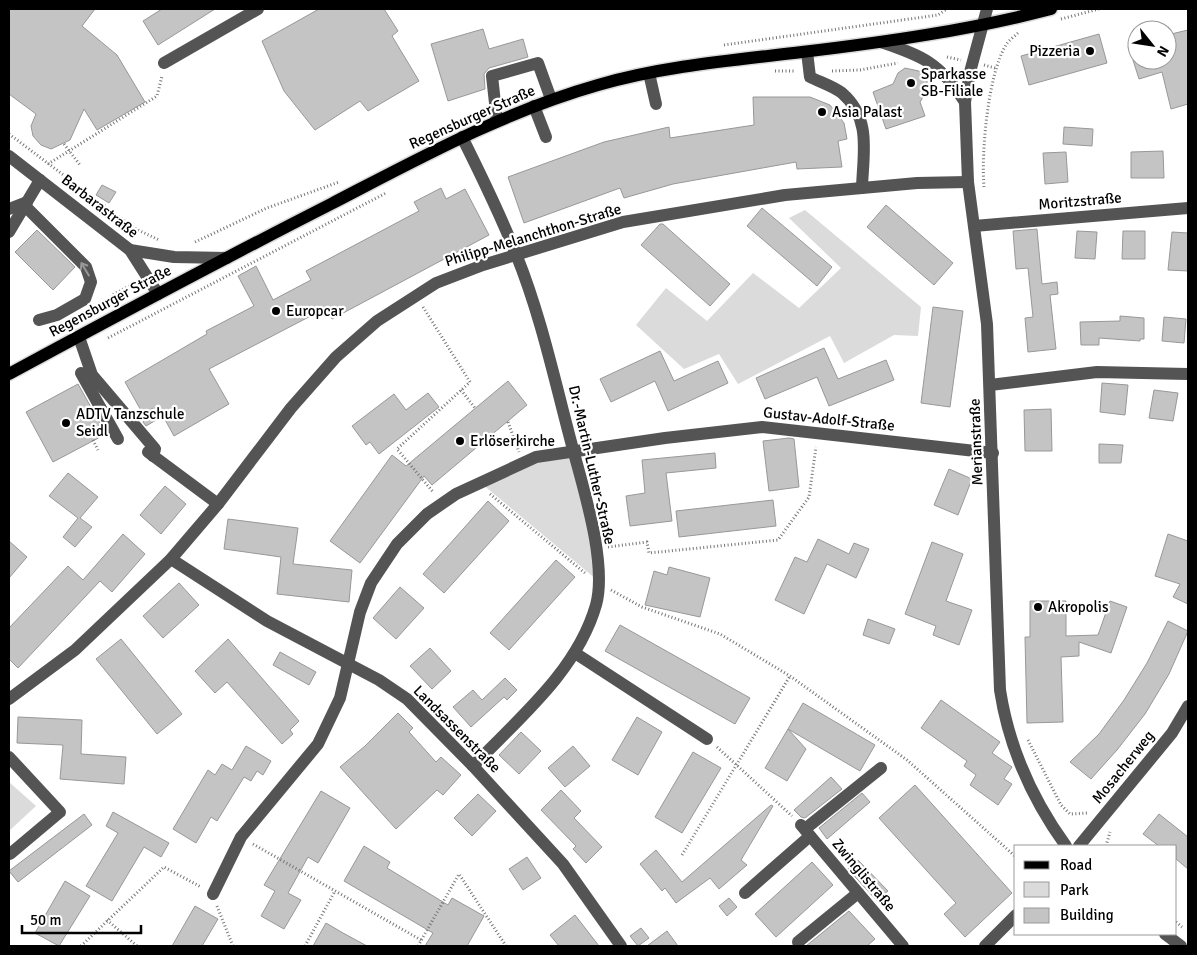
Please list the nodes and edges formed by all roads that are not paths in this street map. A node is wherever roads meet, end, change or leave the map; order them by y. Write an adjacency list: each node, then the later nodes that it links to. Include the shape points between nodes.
1 (258, 9): 7 (street)
2 (988, 9): 4 (street, Merianstraße)
3 (1051, 9): 4 (main road, Regensburger Straße)
4 (983, 24): 5 (main road, Regensburger Straße); 10 (street, Merianstraße)
5 (881, 42): 6 (main road, Regensburger Straße); 10 (street, via 912,52 932,63 948,77)
6 (807, 52): 8 (main road, Regensburger Straße); 19 (street, via 810,77 840,92 857,109 864,128)
7 (164, 63)
8 (649, 73): 9 (main road, Regensburger Straße); 11 (street)
9 (551, 100): 12 (main road, Regensburger Straße); 13 (street, via 538,63 492,76)
10 (965, 102): 18 (street, Merianstraße)
11 (656, 104)
12 (534, 106): 13 (main road, Regensburger Straße); 15 (street)
13 (497, 120): 14 (main road, Regensburger Straße)
14 (462, 137): 26 (street, Dr.-Martin-Luther-Straße); 27 (main road, Regensburger Straße)
15 (546, 137)
16 (9, 156): 17 (street, Barbarastraße)
17 (40, 180): 20 (street); 25 (street, Barbarastraße)
18 (968, 182): 19 (street, Philipp-Melanchthon-Straße); 23 (street, Merianstraße)
19 (862, 188): 26 (street, Philipp-Melanchthon-Straße, via 785,195 623,222)
20 (26, 204): 22 (street); 24 (street); 29 (street, one-way to 20, via 57,315 85,299 92,282 86,267)
21 (1188, 208): 23 (street, Moritzstraße)
22 (9, 209)
23 (974, 226): 34 (street, Merianstraße, via 987,324)
24 (9, 232)
25 (130, 250): 27 (street, via 174,258); 28 (street, Barbarastraße)
26 (516, 254): 37 (street, Dr.-Martin-Luther-Straße, via 550,358); 40 (street, Philipp-Melanchthon-Straße, via 436,283 377,321 336,357 291,408)
27 (227, 258): 28 (main road, Regensburger Straße)
28 (158, 294): 30 (main road, Regensburger Straße)
29 (39, 320)
30 (78, 336): 32 (main road, Regensburger Straße); 39 (street, via 88,369 155,449)
31 (81, 373): 35 (street)
32 (9, 374)
33 (1188, 374): 34 (street, via 1097,372)
34 (990, 385): 38 (street, Merianstraße)
35 (118, 438)
36 (143, 448): 39 (street)
37 (573, 451): 38 (street, Gustav-Adolf-Straße, via 762,427); 42 (street, Dr.-Martin-Luther-Straße, via 596,548 599,584 596,606); 43 (street, Gustav-Adolf-Straße, via 536,457 522,463 478,483 427,514 397,544 371,583 360,612)
38 (993, 454): 51 (street, Merianstraße, via 1000,690 1005,725 1020,767 1051,826)
39 (153, 456): 40 (street)
40 (218, 504): 41 (street, Philipp-Melanchthon-Straße)
41 (171, 559): 43 (street, Landsassenstraße, via 267,621); 44 (street, Philipp-Melanchthon-Straße, via 75,650)
42 (575, 653): 46 (street); 48 (street, Dr.-Martin-Luther-Straße, via 560,674)
43 (348, 664): 48 (street, Landsassenstraße, via 407,699); 56 (street, Gustav-Adolf-Straße, via 340,698 318,744 241,838)
44 (9, 698)
45 (1188, 706): 52 (street, Mosacherweg, via 1172,733)
46 (707, 739)
47 (9, 757): 53 (street, via 60,812)
48 (473, 766): 60 (street, Landsassenstraße, via 563,864)
49 (881, 768): 50 (street)
50 (805, 830): 54 (street); 55 (street, Zwinglistraße)
51 (1065, 845)
52 (1080, 845)
53 (10, 854)
54 (745, 893)
55 (858, 893): 59 (street); 61 (street, Zwinglistraße)
56 (212, 894)
57 (1014, 917): 62 (street)
58 (1167, 935): 63 (street)
59 (798, 942)
60 (621, 946)
61 (903, 946)
62 (985, 946)
63 (1181, 946)

